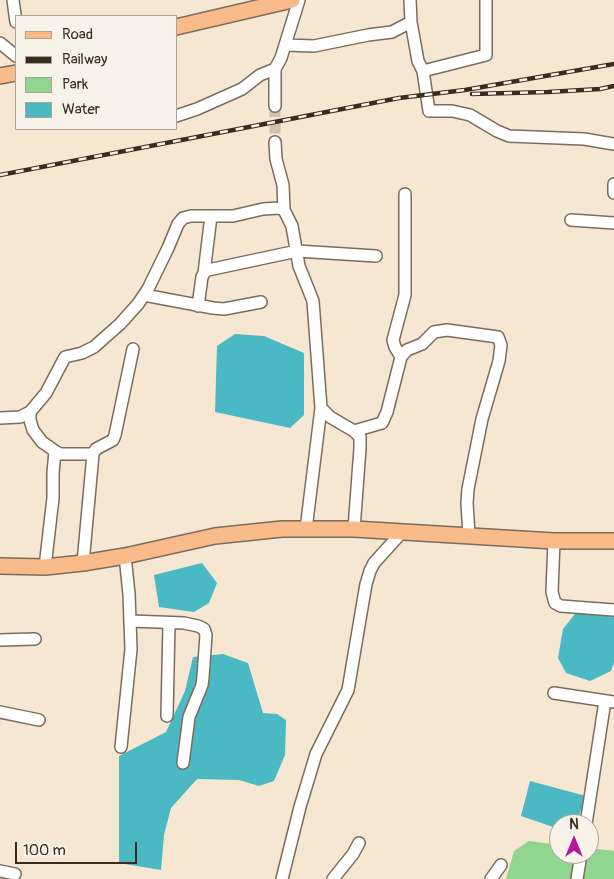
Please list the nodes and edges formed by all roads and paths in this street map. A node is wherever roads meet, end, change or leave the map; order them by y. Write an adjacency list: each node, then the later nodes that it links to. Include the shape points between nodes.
1 (14, 0): 6 (street)
2 (292, 0): 8 (main road)
3 (299, 0): 10 (street)
4 (410, 0): 7 (street)
5 (486, 0): 13 (street, via 486,55)
6 (15, 15)
7 (411, 22): 10 (street, via 392,32 326,45); 13 (street)
8 (178, 27)
9 (0, 43): 11 (street)
10 (286, 45): 12 (street)
11 (15, 55)
12 (275, 69): 16 (street); 17 (street, via 260,75 242,89)
13 (423, 71): 19 (street, via 430,111 470,115 509,136 584,139)
14 (15, 73): 15 (main road)
15 (0, 76)
16 (275, 106)
17 (178, 115)
18 (276, 142): 23 (street)
19 (614, 144)
20 (614, 184): 22 (street)
21 (405, 194): 34 (street, via 406,286 393,340)
22 (614, 194)
23 (284, 210): 24 (street, via 270,207 238,215); 27 (street, via 292,226)
24 (210, 216): 29 (street); 30 (street, via 183,218)
25 (571, 220): 26 (street)
26 (614, 223)
27 (296, 251): 28 (street); 29 (street); 35 (street, via 300,272 313,301)
28 (376, 256)
29 (204, 273): 32 (street)
30 (144, 295): 32 (street); 36 (street, via 103,341 82,353 65,357 46,393)
31 (261, 302): 32 (street, via 224,308)
32 (198, 306)
33 (133, 349): 40 (street, via 115,436)
34 (401, 357): 38 (street, via 384,419 378,425); 44 (street, via 439,330 492,336 500,340 499,361 482,419 468,489)
35 (321, 408): 38 (street); 41 (street)
36 (30, 412): 37 (street, via 20,417); 39 (street, via 33,430)
37 (0, 418)
38 (354, 431): 42 (street, via 360,436)
39 (55, 451): 40 (street, via 60,454); 50 (street)
40 (93, 454): 48 (street)
41 (306, 529): 42 (main road); 47 (main road, via 215,536)
42 (354, 529): 43 (main road)
43 (403, 531): 44 (main road); 69 (street, via 370,571 348,690 316,754)
44 (469, 535): 45 (main road)
45 (554, 541): 46 (main road); 51 (street, via 552,592 555,603)
46 (614, 541)
47 (125, 556): 48 (main road); 52 (street)
48 (83, 563): 50 (main road)
49 (0, 566): 50 (main road)
50 (44, 567)
51 (614, 610)
52 (131, 621): 53 (street); 61 (street)
53 (169, 623): 59 (street); 62 (street, via 198,626 206,635 204,677 189,718)
54 (35, 639): 55 (street)
55 (0, 640)
56 (554, 693): 57 (street)
57 (610, 702): 63 (street)
58 (0, 712): 60 (street)
59 (167, 716)
60 (39, 720)
61 (121, 747)
62 (183, 763)
63 (588, 814)
64 (359, 844): 70 (street)
65 (579, 864): 72 (street)
66 (501, 865): 71 (street)
67 (0, 871): 68 (street)
68 (15, 874)
69 (282, 879)
70 (333, 879)
71 (491, 879)
72 (577, 879)

